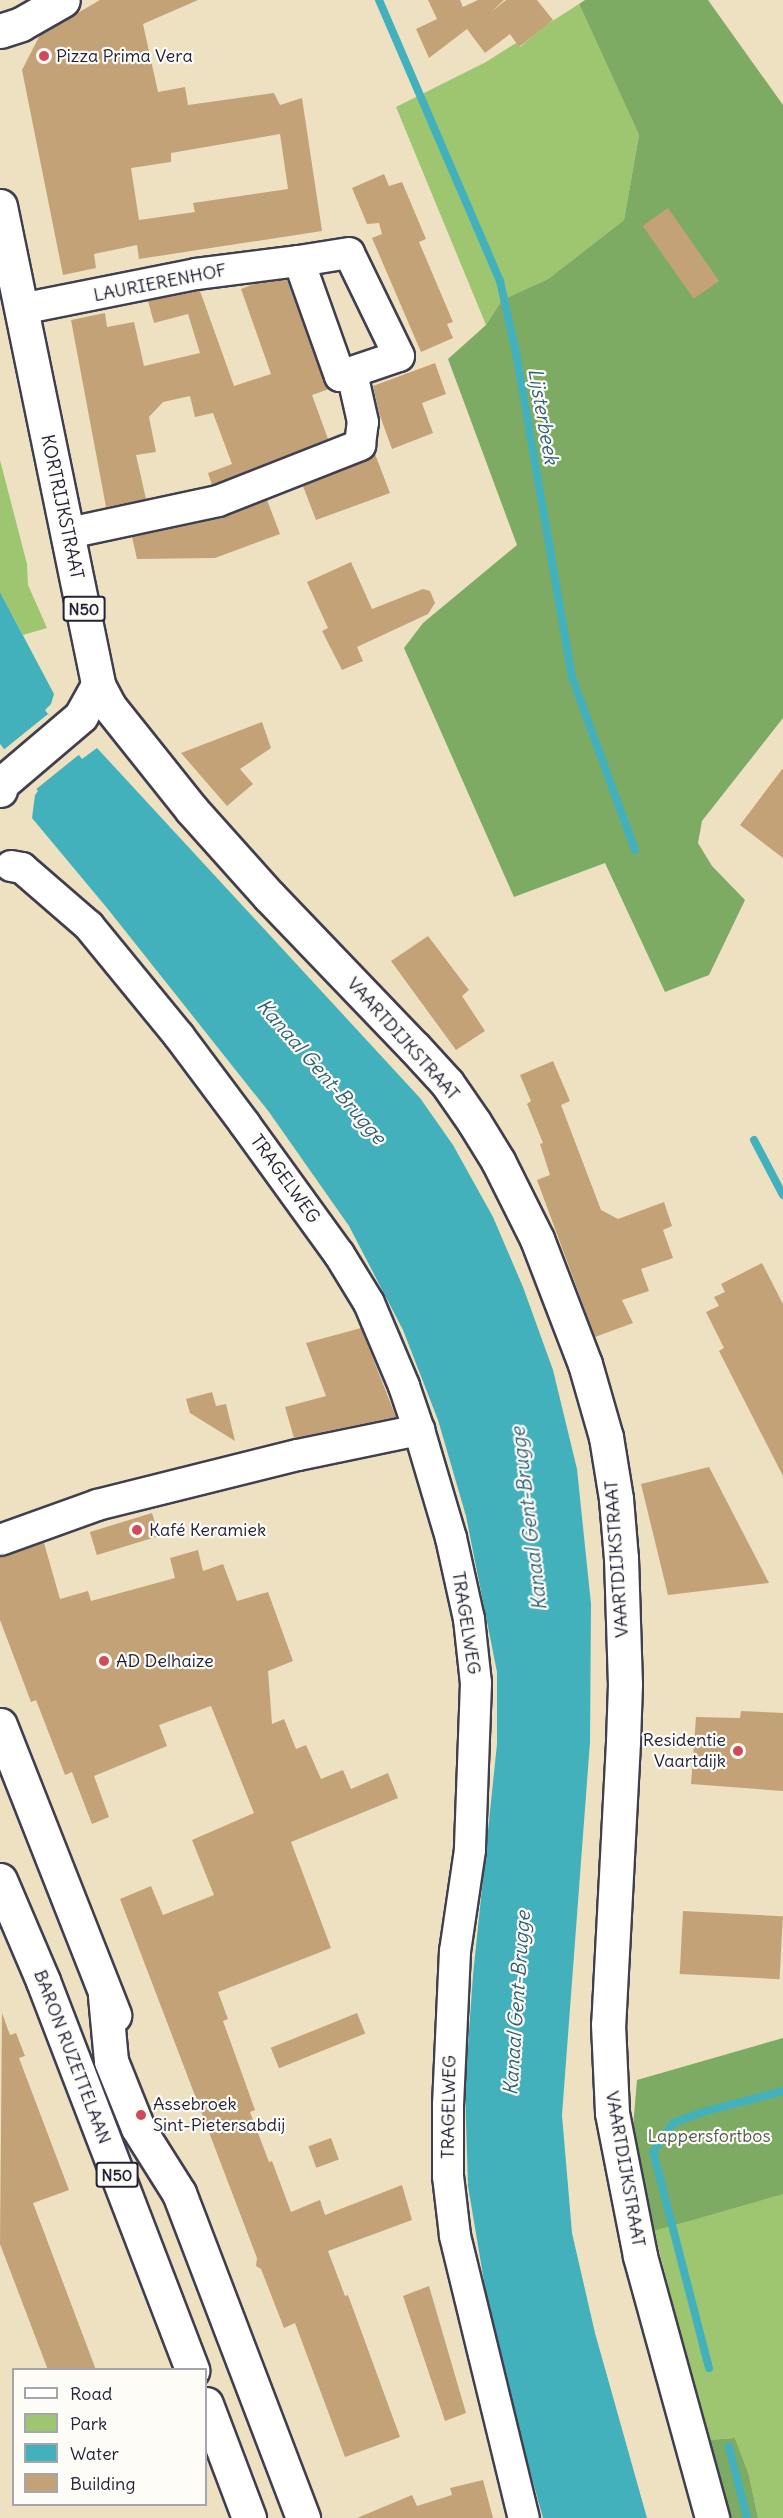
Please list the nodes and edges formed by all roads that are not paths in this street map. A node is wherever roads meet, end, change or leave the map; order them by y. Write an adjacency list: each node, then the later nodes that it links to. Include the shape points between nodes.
1 (63, 0): 2 (main road)
2 (0, 31)
3 (0, 206): 5 (main road, N50)
4 (299, 261): 5 (street, LAURIERENHOF, via 196,274); 6 (street, via 340,376); 6 (street, LAURIERENHOF, via 349,253 399,356)
5 (21, 309): 7 (main road, KORTRIJKSTRAAT / N50)
6 (352, 373): 7 (street, via 363,422 360,445 218,501)
7 (69, 533): 8 (main road, KORTRIJKSTRAAT / N50)
8 (98, 685): 9 (main road, via 81,716); 20 (main road, VAARTDIJKSTRAAT, via 109,706 192,810 447,1083 498,1161 533,1230 585,1364 606,1437 621,1558 625,1684 609,1975 612,2113 640,2256)
9 (9, 779)
10 (11, 866): 11 (street, TRAGELWEG, via 22,868 89,926 179,1036 339,1254 369,1303)
11 (419, 1431): 12 (street, via 298,1455 97,1505); 19 (street, TRAGELWEG, via 454,1550 469,1619 476,1683 470,1850 455,1951 448,2176 455,2236)
12 (0, 1540)
13 (0, 1725): 18 (main road, BARON RUZETTELAAN / N50, via 105,1996 111,2061 138,2128 179,2193)
14 (0, 1880): 15 (main road, BARON RUZETTELAAN / N50, via 43,1981)
15 (191, 2368)
16 (207, 2407): 17 (main road)
17 (249, 2518)
18 (303, 2518)
19 (524, 2518)
20 (712, 2518)

